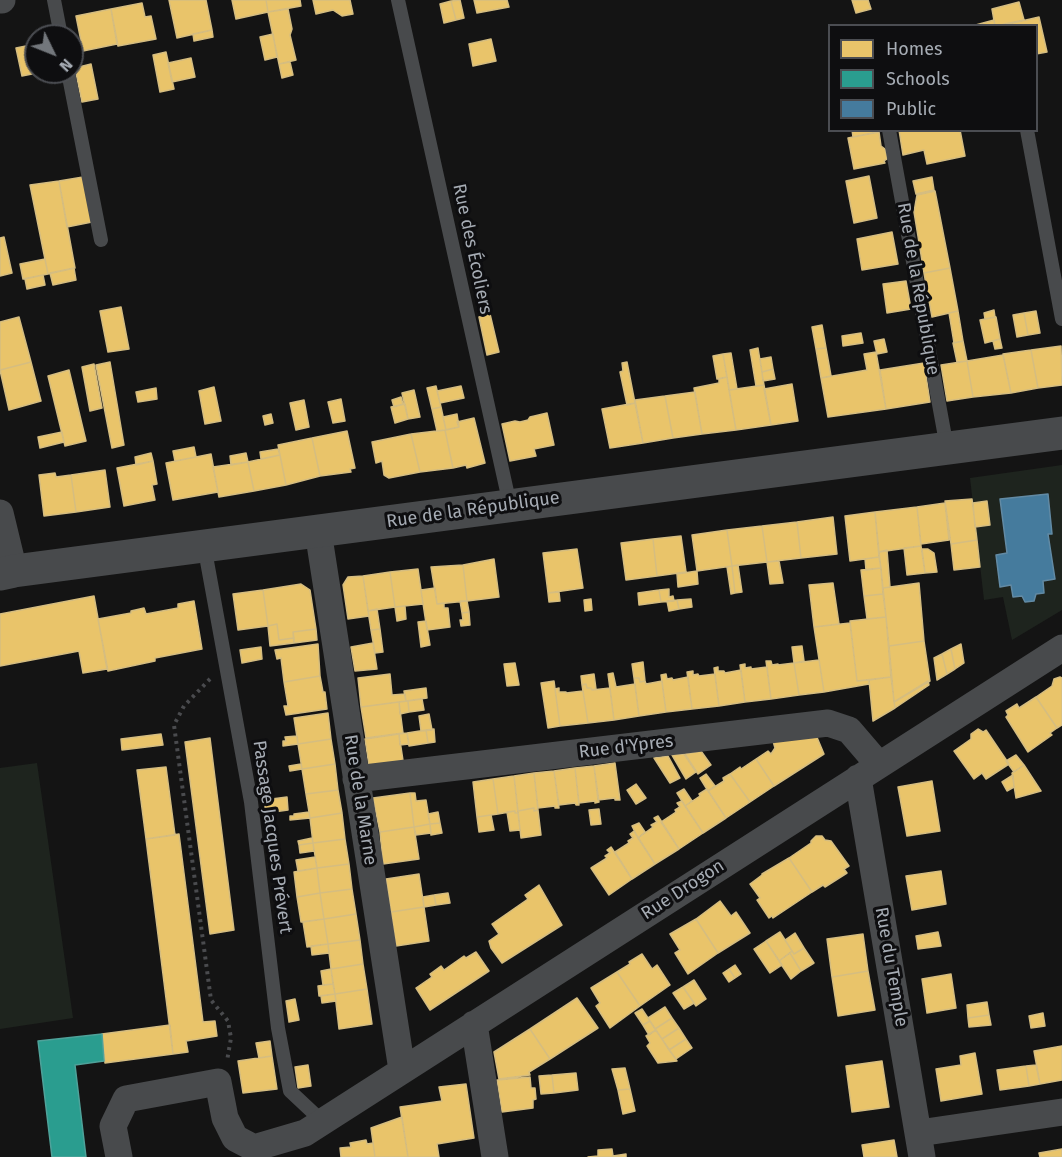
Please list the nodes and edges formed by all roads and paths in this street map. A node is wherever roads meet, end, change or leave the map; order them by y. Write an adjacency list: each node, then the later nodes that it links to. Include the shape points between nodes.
1 (54, 0): 3 (lane)
2 (398, 0): 11 (lane, Rue des Écoliers)
3 (59, 24)
4 (70, 84): 7 (lane)
5 (889, 132): 10 (lane, Rue de la République)
6 (1026, 132): 8 (lane)
7 (101, 240)
8 (1062, 319)
9 (1062, 433): 10 (street, Rue de la République)
10 (946, 448): 11 (street, Rue de la République)
11 (510, 505): 13 (street, Rue de la République)
12 (0, 513): 15 (street)
13 (318, 531): 14 (street, Rue de la République); 19 (street, Rue de la Marne)
14 (204, 546): 15 (street, Rue de la République); 24 (lane, Passage Jacques Prévert, via 251,802 278,1028 290,1091)
15 (7, 572)
16 (1062, 648): 18 (street, Rue Drogon)
17 (214, 673): 21 (path, via 184,706 174,725 212,1000 230,1030)
18 (869, 772): 19 (street, Rue d'Ypres, via 849,730 828,723); 20 (street, Rue Drogon); 25 (street, Rue du Temple)
19 (356, 779): 22 (street, Rue de la Marne)
20 (474, 1024): 22 (street, Rue Drogon); 28 (street)
21 (227, 1070)
22 (402, 1070): 24 (street, Rue Drogon)
23 (1062, 1112): 25 (street)
24 (314, 1127): 26 (street, Rue Drogon, via 254,1148 235,1138 225,1118 218,1082 126,1099 113,1126); 27 (street, Rue Drogon)
25 (921, 1145)
26 (119, 1157)
27 (287, 1157)
28 (495, 1157)

